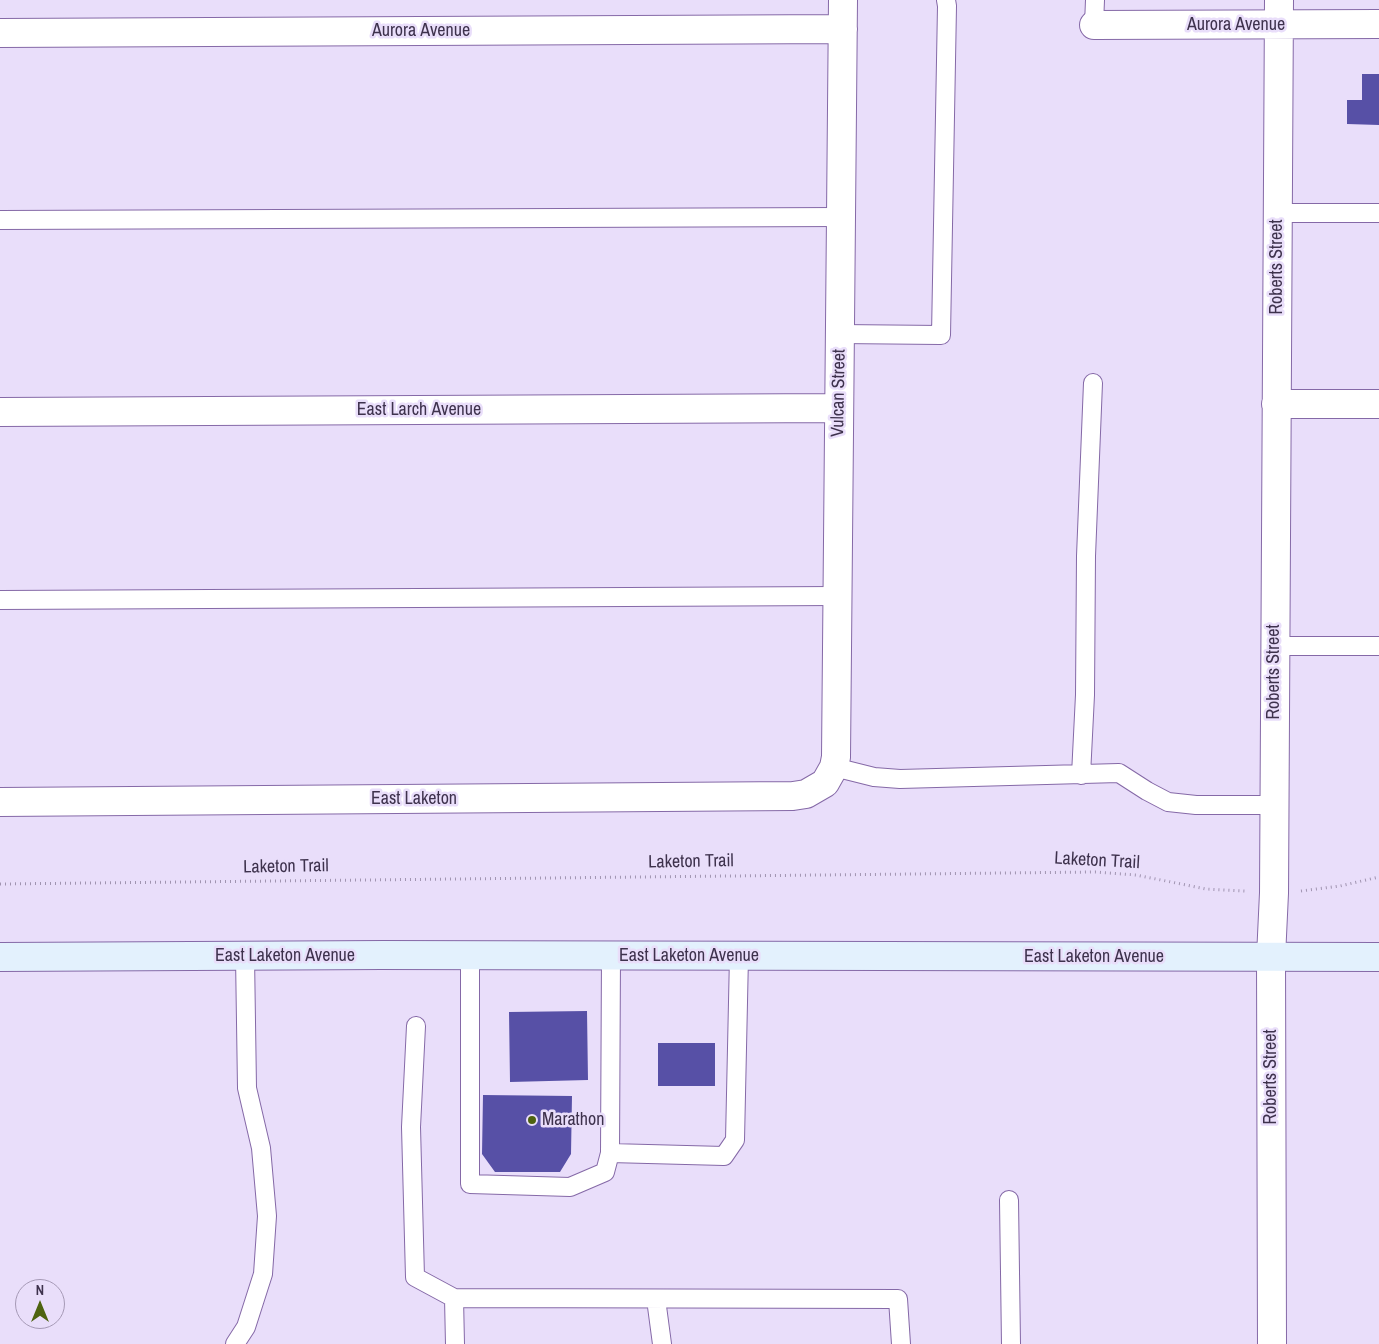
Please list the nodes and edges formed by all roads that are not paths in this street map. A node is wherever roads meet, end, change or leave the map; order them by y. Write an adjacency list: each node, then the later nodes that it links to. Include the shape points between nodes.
1 (843, 0): 6 (street, Vulcan Street)
2 (946, 0): 12 (lane, via 941,335)
3 (1094, 12): 4 (street, Aurora Avenue)
4 (1279, 12): 5 (street, Aurora Avenue); 8 (street, Roberts Street)
5 (1379, 24)
6 (843, 28): 7 (street, Aurora Avenue); 10 (street, Vulcan Street)
7 (0, 33)
8 (1278, 213): 9 (lane); 14 (street, Roberts Street)
9 (1379, 213)
10 (841, 217): 11 (lane); 12 (street, Vulcan Street)
11 (0, 220)
12 (840, 334): 16 (street, Vulcan Street)
13 (1093, 383): 23 (lane)
14 (1276, 404): 15 (street); 20 (street, Roberts Street)
15 (1379, 404)
16 (838, 408): 17 (street, East Larch Avenue); 18 (street, Vulcan Street)
17 (0, 412)
18 (837, 596): 19 (lane); 22 (street, Vulcan Street, via 836,739)
19 (0, 600)
20 (1274, 646): 21 (lane); 25 (street, Roberts Street)
21 (1379, 646)
22 (829, 775): 23 (lane, via 900,779); 24 (street, East Laketon, via 806,794 794,796)
23 (1081, 775): 25 (lane, via 1119,773 1168,802)
24 (0, 802)
25 (1273, 805): 30 (street, Roberts Street)
26 (245, 956): 27 (main road, East Laketon Avenue); 32 (main road, East Laketon Avenue); 38 (lane, via 247,1088 261,1148 267,1216 263,1274 246,1327)
27 (470, 956): 28 (main road, East Laketon Avenue); 34 (lane, via 470,1184 570,1186 605,1172)
28 (611, 956): 29 (main road, East Laketon Avenue); 34 (lane)
29 (739, 956): 30 (main road, East Laketon Avenue); 34 (lane, via 735,1140 724,1156)
30 (1271, 957): 31 (main road, East Laketon Avenue); 43 (street, Roberts Street)
31 (1379, 957)
32 (0, 958)
33 (416, 1026): 36 (lane, via 411,1127 415,1277)
34 (610, 1153)
35 (1009, 1200): 42 (lane)
36 (454, 1298): 37 (lane); 39 (lane)
37 (656, 1298): 40 (lane); 41 (lane, via 898,1299)
38 (235, 1344)
39 (455, 1344)
40 (662, 1344)
41 (901, 1344)
42 (1011, 1344)
43 (1272, 1344)

